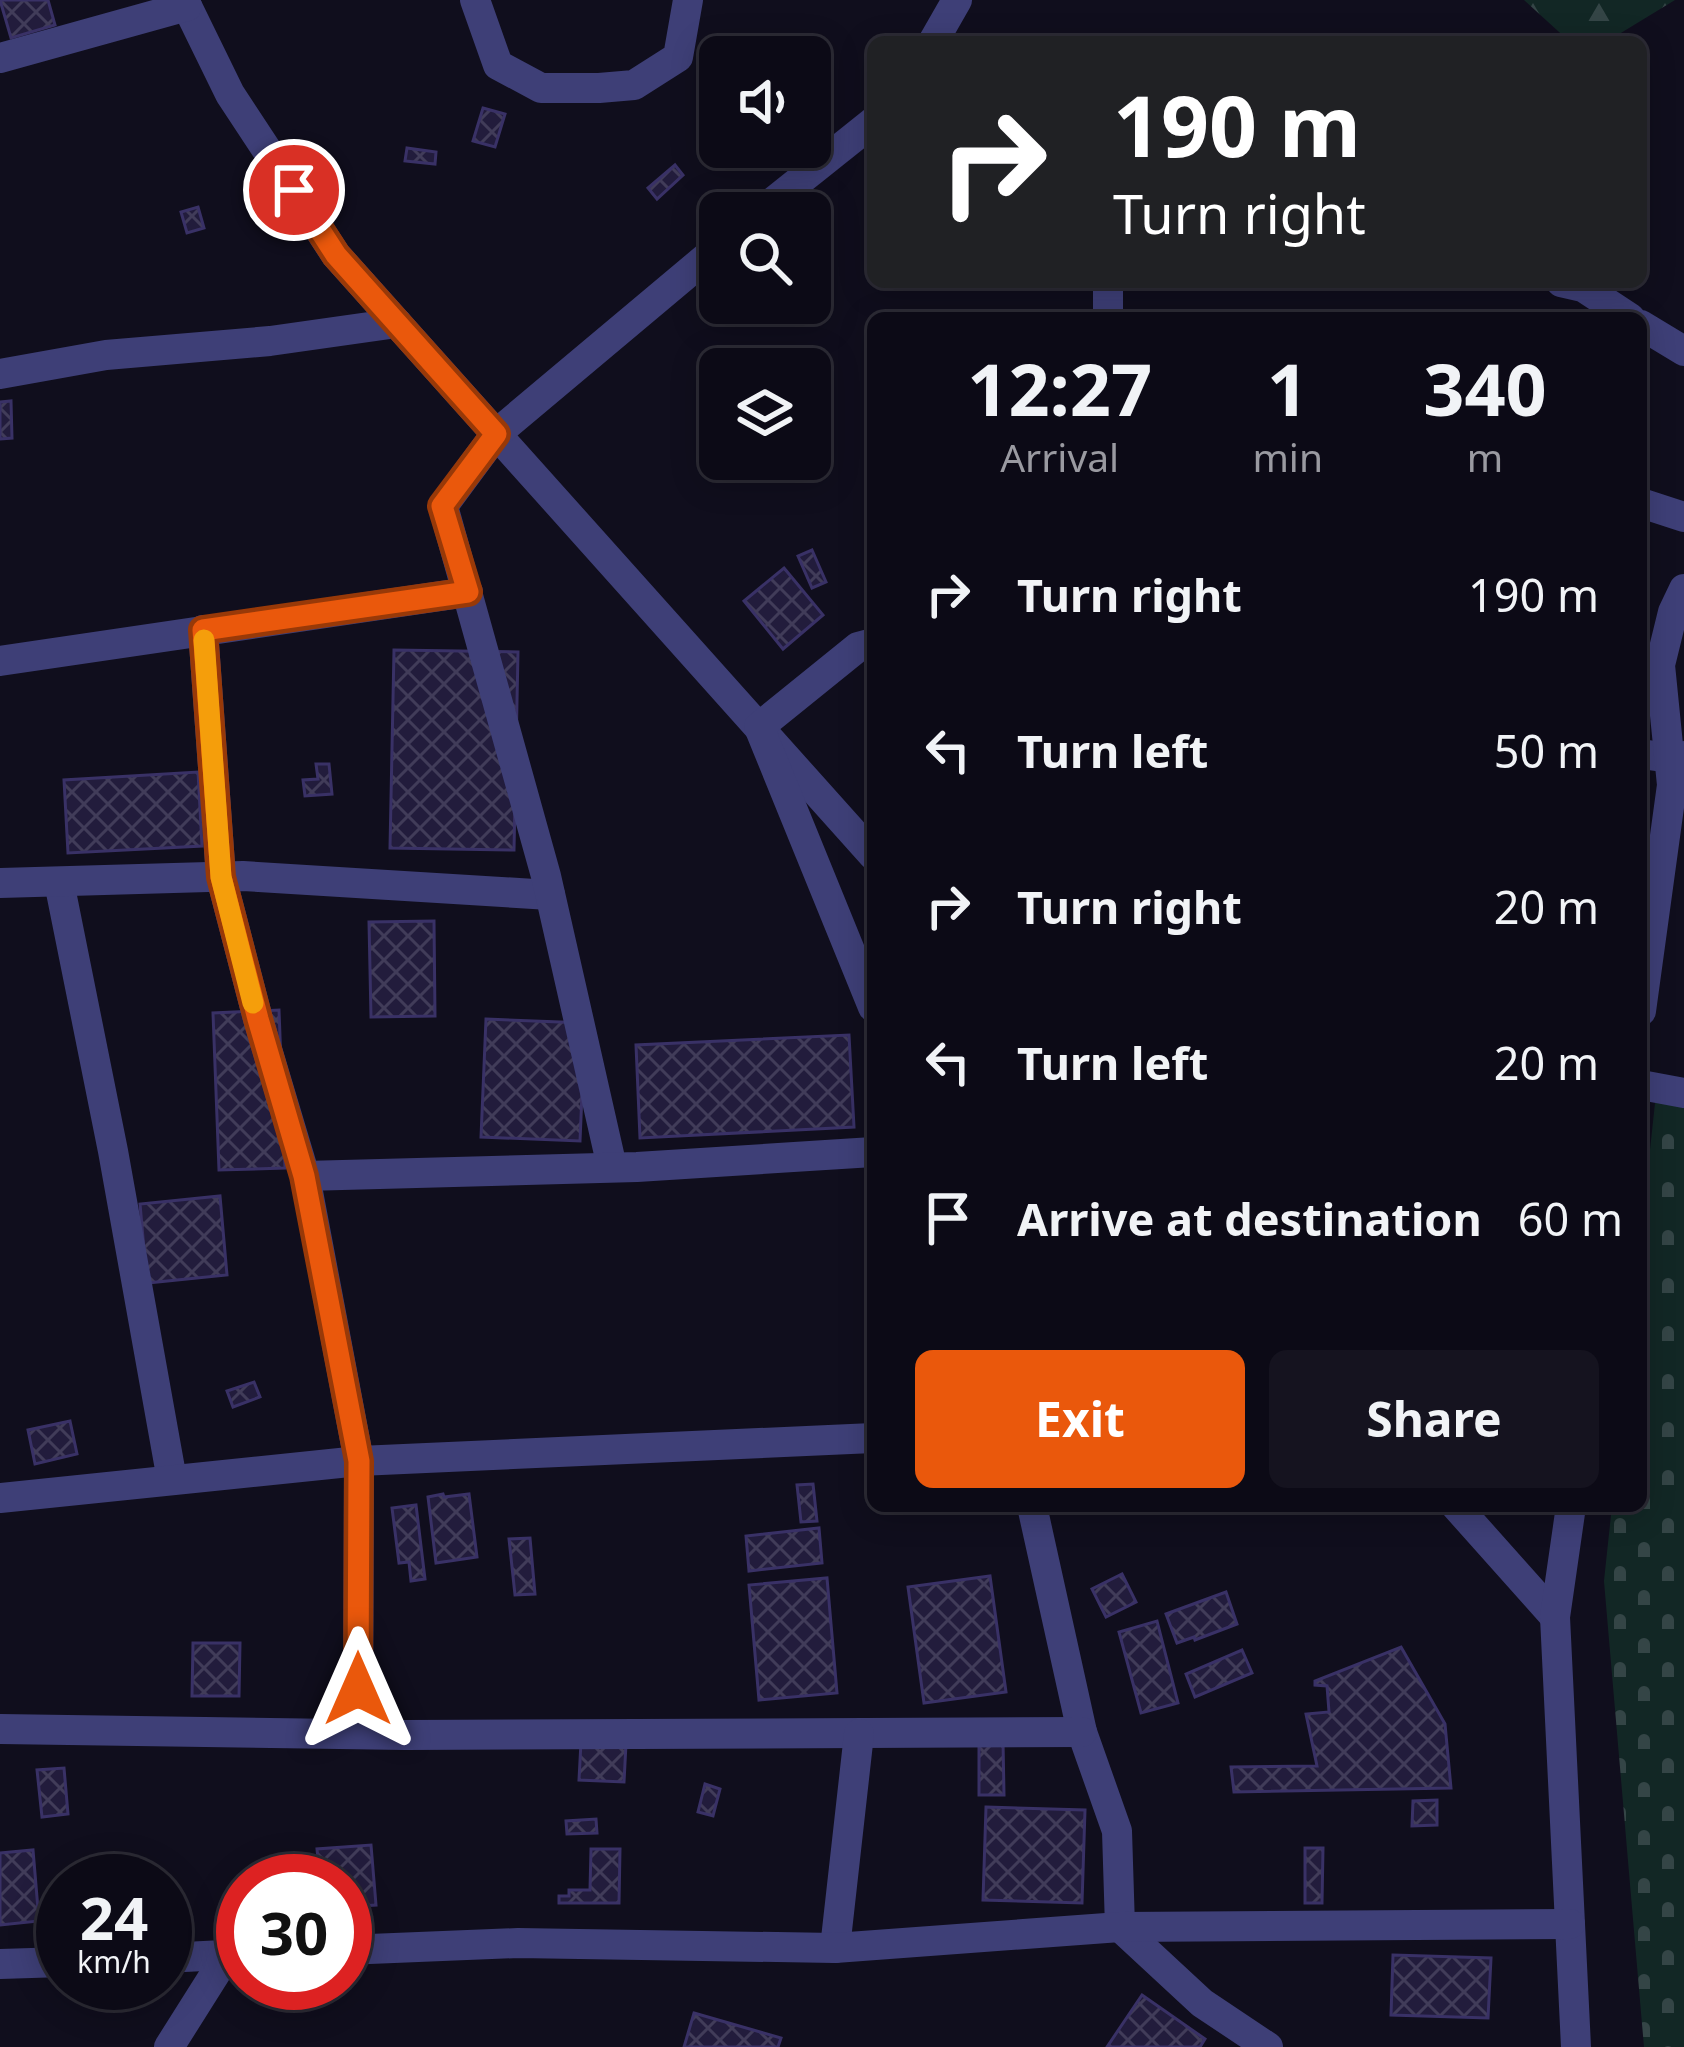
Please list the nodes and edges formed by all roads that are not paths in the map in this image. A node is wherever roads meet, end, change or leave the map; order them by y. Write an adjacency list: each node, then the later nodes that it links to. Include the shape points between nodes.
1 (475, 0): 2 (street, via 498,65 542,88 634,85 678,57)
2 (688, 0)
3 (957, 0): 5 (street)
4 (186, 3): 6 (street); 12 (street, via 230,94 312,219)
5 (936, 36)
6 (0, 58)
7 (866, 135): 8 (street)
8 (788, 192)
9 (699, 264): 16 (street)
10 (1584, 288): 11 (street)
11 (1621, 312)
12 (397, 323): 15 (street); 16 (street)
13 (1647, 329): 14 (street)
14 (1684, 351)
15 (0, 374)
16 (496, 434): 20 (street, via 442,506); 24 (street)
17 (1647, 504): 18 (street)
18 (1684, 518)
19 (1684, 590): 25 (street, via 1660,665)
20 (468, 592): 21 (street); 30 (street)
21 (203, 630): 23 (street); 27 (street)
22 (867, 645): 24 (street)
23 (0, 661)
24 (759, 727): 26 (street); 32 (street)
25 (1665, 756): 31 (street, via 1672,785)
26 (867, 848)
27 (221, 877): 28 (street); 30 (street); 37 (street)
28 (59, 882): 29 (street); 40 (street)
29 (0, 883)
30 (550, 895): 36 (street)
31 (1647, 967)
32 (867, 992)
33 (1647, 1086): 34 (street)
34 (1684, 1093)
35 (867, 1152): 36 (street)
36 (612, 1167): 37 (street)
37 (304, 1176): 39 (street)
38 (867, 1438): 39 (street)
39 (359, 1461): 40 (street); 48 (street)
40 (172, 1480): 41 (street)
41 (0, 1498)
42 (1034, 1512): 47 (street)
43 (1461, 1512): 45 (street)
44 (1570, 1512): 45 (street)
45 (1555, 1617): 50 (street)
46 (0, 1729): 48 (street)
47 (1082, 1732): 49 (street); 51 (street, via 1117,1831)
48 (358, 1734): 49 (street)
49 (859, 1734): 52 (street)
50 (1570, 1924): 51 (street); 59 (street)
51 (1120, 1927): 52 (street); 58 (street, via 1202,2003)
52 (835, 1948): 53 (street)
53 (372, 1949)
54 (36, 1963): 55 (street)
55 (0, 1964)
56 (216, 1981): 57 (street)
57 (170, 2047)
58 (1268, 2047)
59 (1576, 2047)

